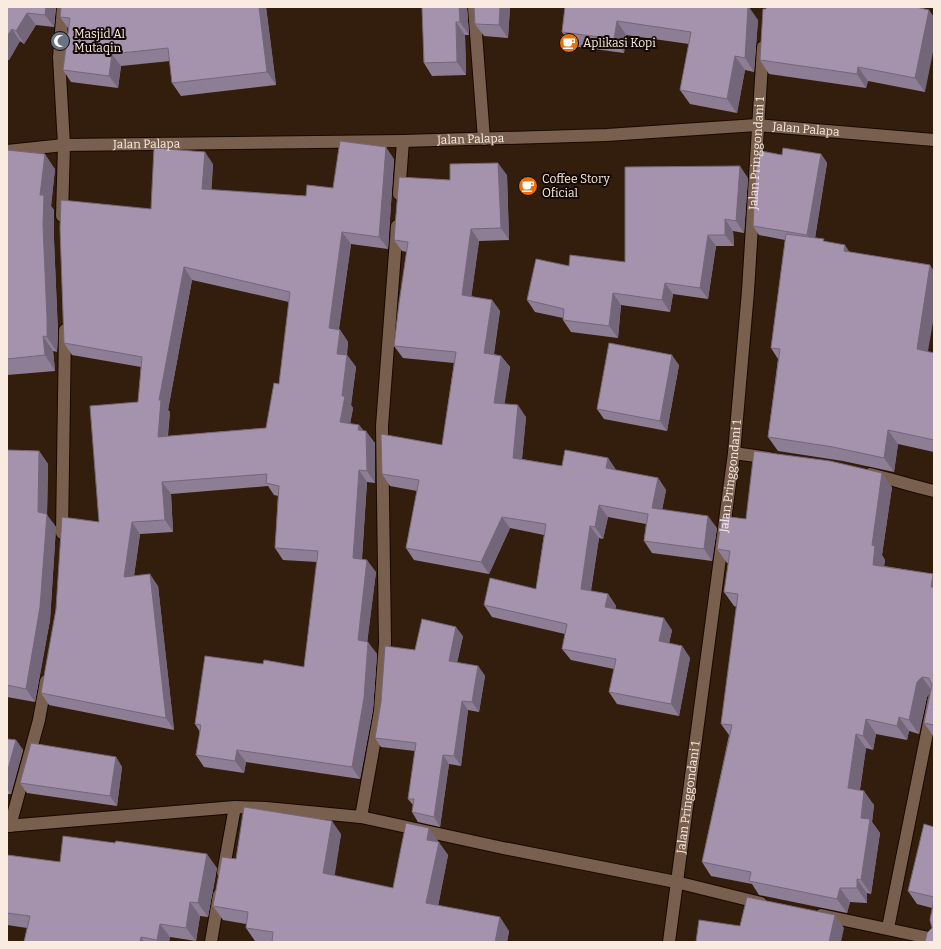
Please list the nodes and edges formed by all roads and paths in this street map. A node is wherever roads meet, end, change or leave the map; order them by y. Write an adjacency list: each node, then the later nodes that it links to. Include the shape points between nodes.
1 (63, 7): 8 (street, via 59,56)
2 (474, 7): 5 (street)
3 (763, 39): 4 (street, Jalan Pringgondani 1)
4 (757, 125): 5 (street, Jalan Palapa, via 607,136); 6 (street, Jalan Palapa); 12 (street, Jalan Pringgondani 1, via 748,292)
5 (484, 139): 7 (street, Jalan Palapa)
6 (934, 140)
7 (403, 141): 8 (street, Jalan Palapa); 20 (street, via 382,426 385,643 380,711)
8 (64, 145): 9 (street, Jalan Palapa); 10 (street)
9 (7, 151)
10 (62, 232)
11 (65, 317): 16 (street)
12 (734, 454): 13 (street); 22 (street, Jalan Pringgondani 1)
13 (780, 460)
14 (856, 471): 15 (street)
15 (934, 491)
16 (62, 546)
17 (48, 667): 21 (street, via 39,720)
18 (934, 698): 25 (street)
19 (235, 807): 20 (street); 21 (street); 27 (street)
20 (361, 817): 22 (street)
21 (8, 826)
22 (676, 882): 23 (street); 28 (street, Jalan Pringgondani 1)
23 (776, 906)
24 (813, 913): 25 (street)
25 (888, 928): 26 (street)
26 (934, 939)
27 (210, 942)
28 (669, 942)

